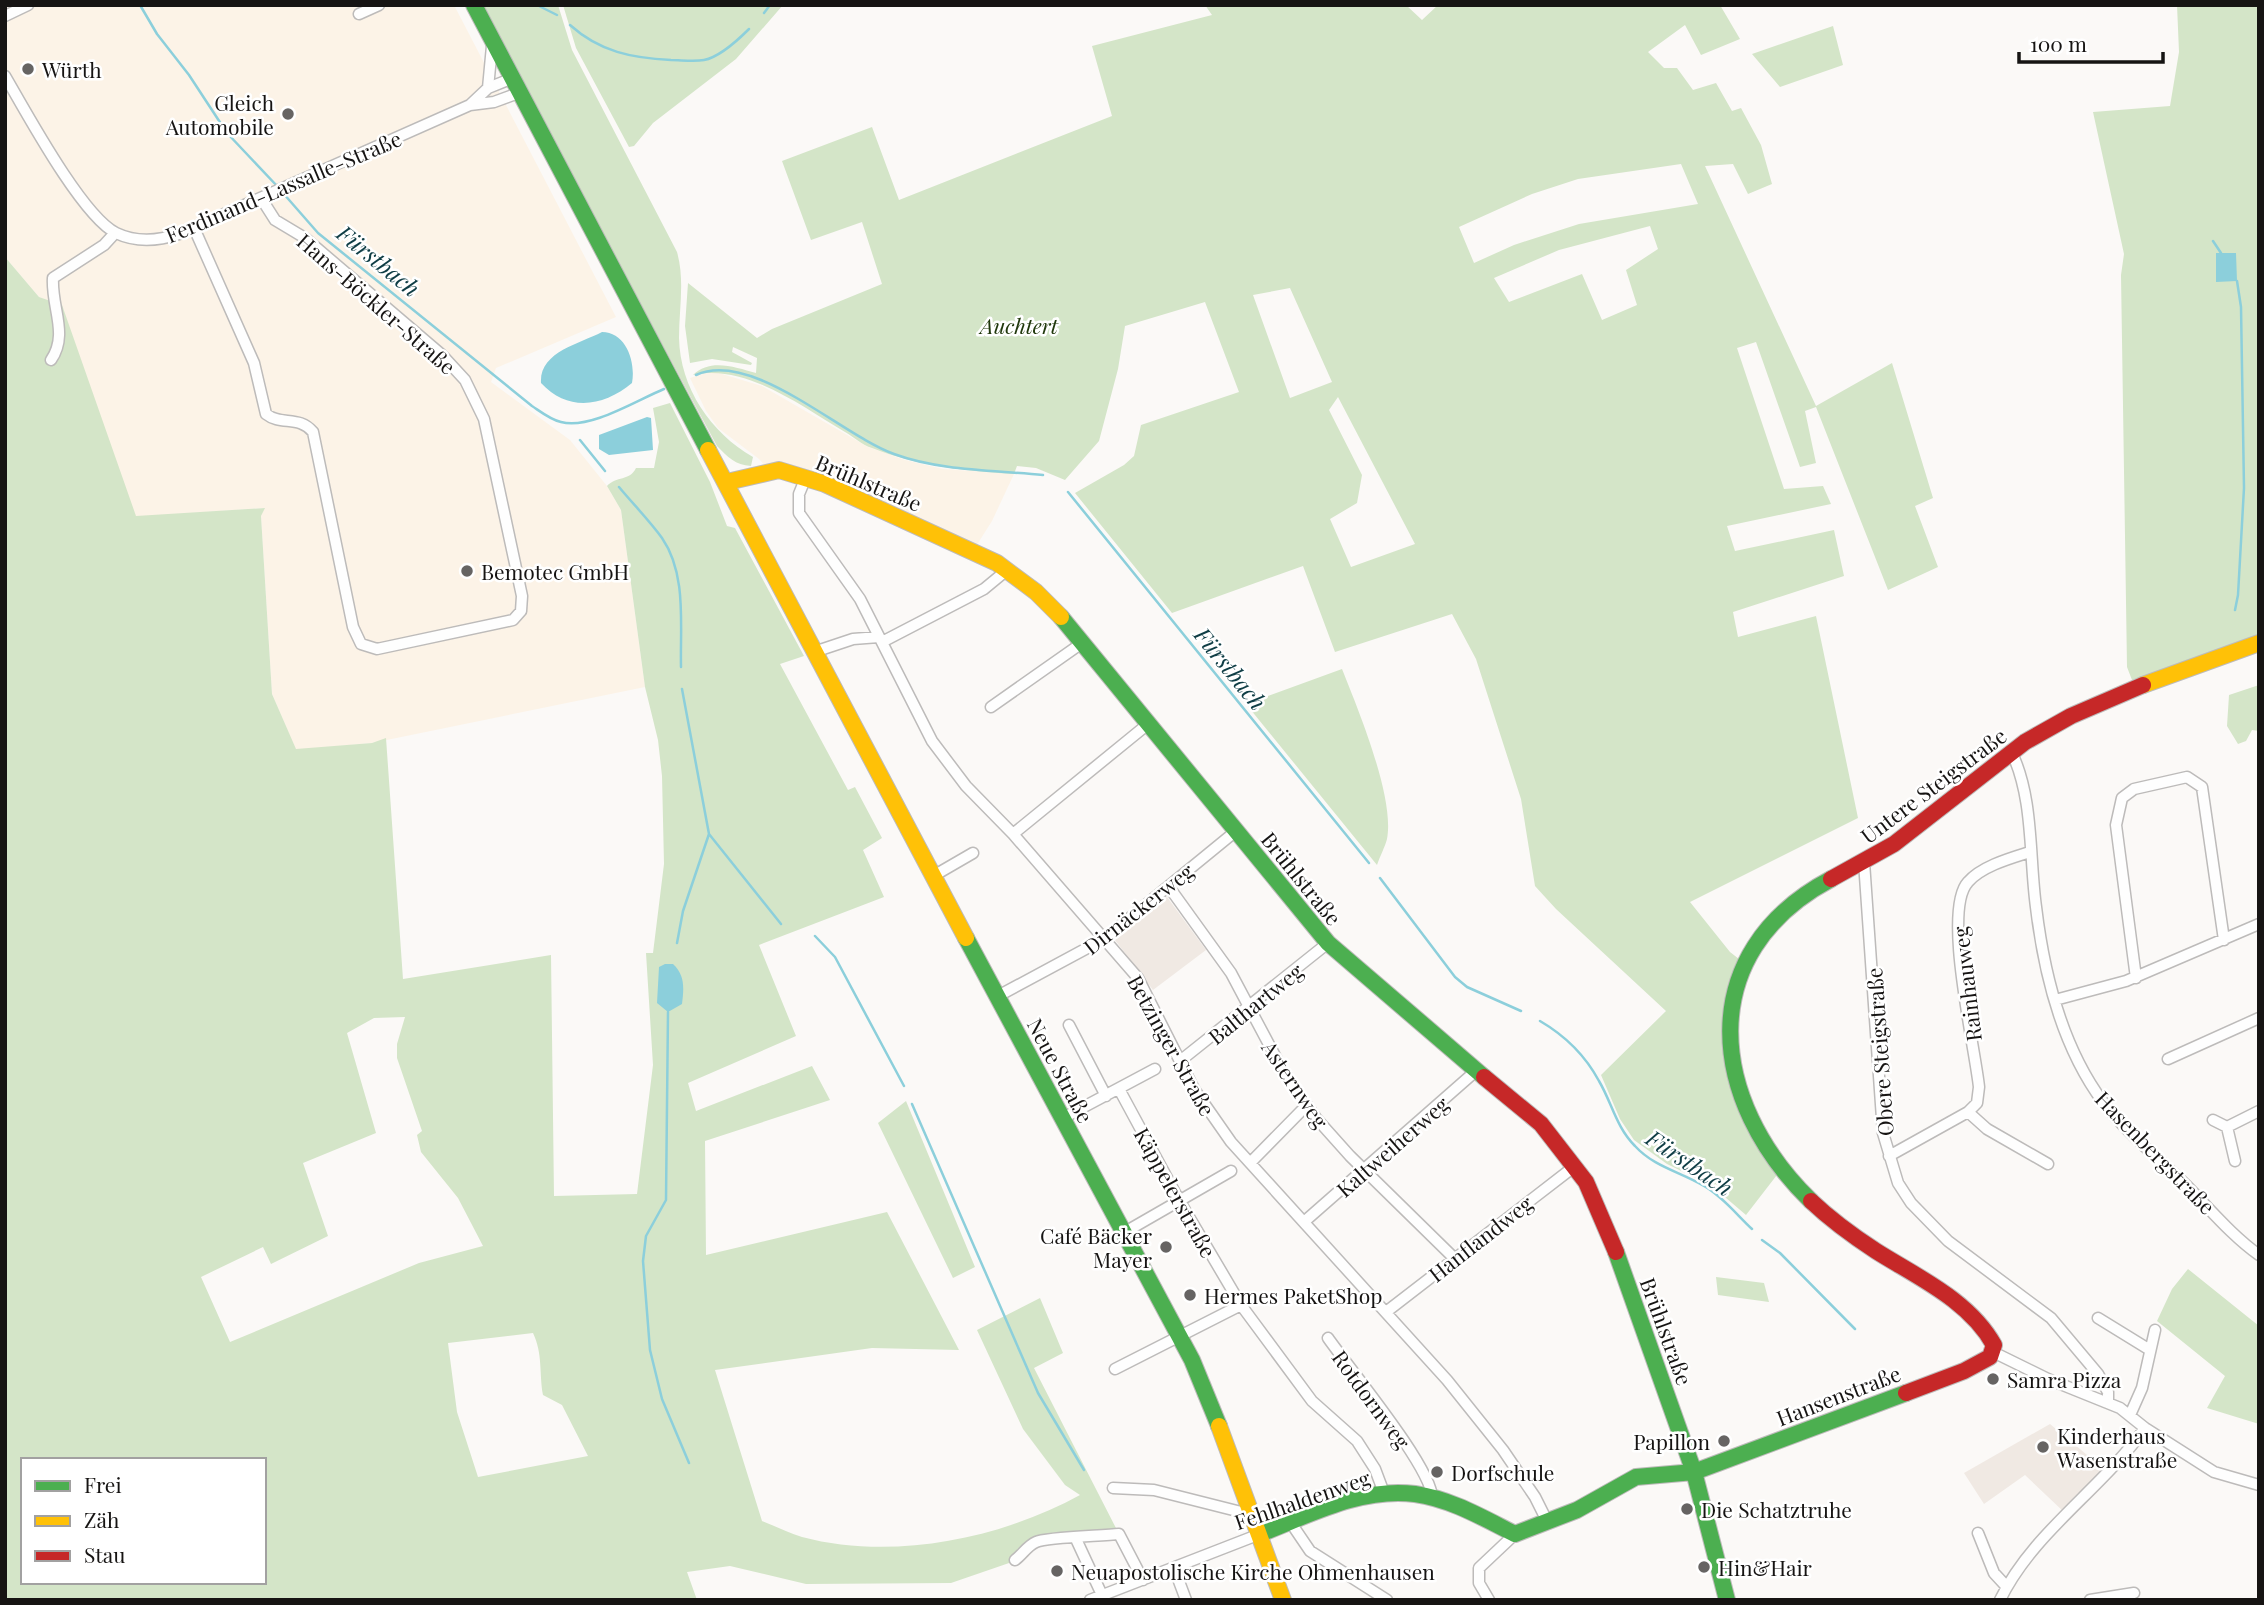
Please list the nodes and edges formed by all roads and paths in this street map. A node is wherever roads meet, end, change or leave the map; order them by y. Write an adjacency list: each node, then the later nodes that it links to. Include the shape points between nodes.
1 (29, 5): 5 (street)
2 (379, 5): 4 (street)
3 (474, 5): 6 (street, Neue Straße)
4 (359, 14)
5 (5, 16)
6 (491, 39): 8 (street, Neue Straße); 9 (street)
7 (5, 76): 13 (street, via 84,203)
8 (517, 85): 9 (street, Ferdinand-Lassalle-Straße); 10 (street, Ferdinand-Lassalle-Straße, via 494,102); 16 (street, Neue Straße)
9 (488, 88): 10 (street, Ferdinand-Lassalle-Straße)
10 (470, 105): 11 (street, Ferdinand-Lassalle-Straße)
11 (266, 196): 12 (street, Ferdinand-Lassalle-Straße); 12 (street, Hans-Böckler-Straße, via 275,220 302,236 442,355 470,388 484,419 522,596 521,611 513,620 377,649 361,644 353,627 313,432 301,422 266,414 254,363)
12 (194, 228): 13 (street, Ferdinand-Lassalle-Straße, via 153,240)
13 (115, 233): 14 (street, via 53,278 51,295 60,323 58,350)
14 (51, 360)
15 (806, 477): 16 (street, Brühlstraße, via 769,470); 17 (street, Brühlstraße); 18 (street, Betzinger Straße, via 799,494 799,513 852,586)
16 (727, 482): 21 (street, Neue Straße)
17 (1007, 570): 18 (street, via 994,583); 19 (street, Brühlstraße, via 1046,601)
18 (881, 639): 21 (street, via 853,639); 26 (street, Betzinger Straße, via 932,741 966,786)
19 (1082, 643): 22 (street); 23 (street, Brühlstraße)
20 (2259, 643): 24 (street, Untere Steigstraße, via 2108,699)
21 (814, 652): 30 (street, Neue Straße)
22 (991, 707)
23 (1148, 724): 25 (street, Brühlstraße); 26 (street)
24 (2011, 751): 27 (street, Hasenbergstraße, via 2025,795); 29 (street, Untere Steigstraße, via 1897,842)
25 (1236, 831): 31 (street, Dirnäckerweg); 35 (street, Brühlstraße)
26 (1013, 834): 33 (street, Betzinger Straße)
27 (2030, 852): 38 (street, Hasenbergstraße, via 2038,923); 50 (street, Rainhauweg, via 1982,871 1961,892 1959,950 1979,1087 1977,1103)
28 (973, 853): 30 (street)
29 (1864, 862): 54 (street, Obere Steigstraße, via 1883,1133); 73 (street, Untere Steigstraße, via 1796,900 1753,947 1731,1002 1727,1036 1731,1069 1748,1119 1793,1183 1873,1250 1916,1274 1968,1315 1990,1335)
30 (935, 875): 37 (street, Neue Straße)
31 (1169, 887): 33 (street, Dirnäckerweg); 39 (street, Asternweg, via 1210,942)
32 (2259, 924): 34 (street)
33 (1104, 939): 37 (street, Dirnäckerweg); 43 (street, Betzinger Straße, via 1147,994)
34 (2224, 940): 36 (street); 36 (street, via 2202,787 2187,777 2134,789 2122,798 2116,825)
35 (1328, 943): 39 (street, Balthartweg); 45 (street, Brühlstraße)
36 (2136, 978): 38 (street)
37 (998, 996): 51 (street, Neue Straße)
38 (2055, 1000): 64 (street, Hasenbergstraße, via 2078,1060 2104,1103)
39 (1250, 1009): 43 (street, Balthartweg); 48 (street, Asternweg)
40 (2259, 1018): 42 (street)
41 (1069, 1025): 47 (street)
42 (2168, 1059)
43 (1180, 1061): 56 (street, Betzinger Straße, via 1208,1112)
44 (1155, 1069): 46 (street)
45 (1478, 1070): 58 (street, Brühlstraße, via 1541,1124); 59 (street, Kaltweiherweg)
46 (1119, 1089): 47 (street); 61 (street, Käppelerstraße)
47 (1106, 1096): 51 (street)
48 (1307, 1105): 56 (street); 59 (street, Asternweg)
49 (2259, 1111): 53 (street)
50 (1968, 1112): 54 (street); 57 (street, via 1987,1129)
51 (1063, 1118): 63 (street, Neue Straße)
52 (2213, 1120): 53 (street)
53 (2227, 1127): 55 (street)
54 (1889, 1156): 75 (street, Obere Steigstraße, via 1898,1183 1919,1212 1958,1249 2051,1318 2098,1374)
55 (2235, 1161)
56 (1251, 1162): 62 (street, Betzinger Straße)
57 (2048, 1164)
58 (1575, 1166): 65 (street, Hanflandweg); 78 (street, Brühlstraße, via 1609,1234)
59 (1364, 1170): 62 (street, Kaltweiherweg); 65 (street, Asternweg)
60 (1231, 1171): 61 (street)
61 (1179, 1200): 63 (street); 66 (street, Käppelerstraße)
62 (1305, 1220): 67 (street, Betzinger Straße)
63 (1125, 1232): 70 (street, Neue Straße)
64 (2259, 1255)
65 (1454, 1258): 67 (street, Hanflandweg)
66 (1241, 1305): 70 (street); 81 (street, Käppelerstraße, via 1312,1401 1357,1441)
67 (1386, 1312): 84 (street, Betzinger Straße, via 1488,1429)
68 (2098, 1318): 72 (street)
69 (2155, 1330): 72 (street)
70 (1181, 1338): 74 (street); 83 (street, Neue Straße, via 1208,1395)
71 (1328, 1338): 82 (street, Rotdornweg, via 1428,1480)
72 (2150, 1350): 76 (street)
73 (1993, 1352): 75 (street); 78 (street, Hansenstraße, via 1983,1363)
74 (1115, 1369)
75 (2108, 1402): 76 (street)
76 (2130, 1415): 77 (street)
77 (2145, 1428): 79 (street, via 2214,1472); 93 (street, via 2117,1464 2032,1550)
78 (1694, 1472): 84 (street, Hansenstraße, via 1636,1477); 101 (street, Brühlstraße)
79 (2259, 1485)
80 (1113, 1488): 83 (street, via 1154,1490)
81 (1384, 1493): 82 (street, Fehlhaldenweg); 85 (street, Fehlhaldenweg)
82 (1432, 1498): 88 (street, Fehlhaldenweg)
83 (1253, 1515): 87 (street, Neue Straße)
84 (1547, 1521): 88 (street, Hansenstraße)
85 (1291, 1523): 87 (street, Fehlhaldenweg); 99 (street, via 1310,1551)
86 (1978, 1533): 93 (street, via 1994,1573)
87 (1260, 1534): 91 (street, Fehlhaldenweg); 98 (street, Neue Straße)
88 (1515, 1534): 100 (street, via 1479,1568 1479,1583)
89 (1076, 1539): 90 (street, via 1045,1539); 92 (street, via 1119,1534); 95 (street)
90 (1016, 1560)
91 (1174, 1568): 92 (street, Fehlhaldenweg); 97 (street)
92 (1143, 1580): 95 (street, Fehlhaldenweg)
93 (2006, 1587): 102 (street)
94 (2134, 1593): 103 (street)
95 (1107, 1596): 96 (street, Fehlhaldenweg)
96 (1090, 1600)
97 (1186, 1600)
98 (1283, 1600)
99 (1387, 1600)
100 (1489, 1600)
101 (1727, 1600)
102 (2000, 1600)
103 (2090, 1600)

